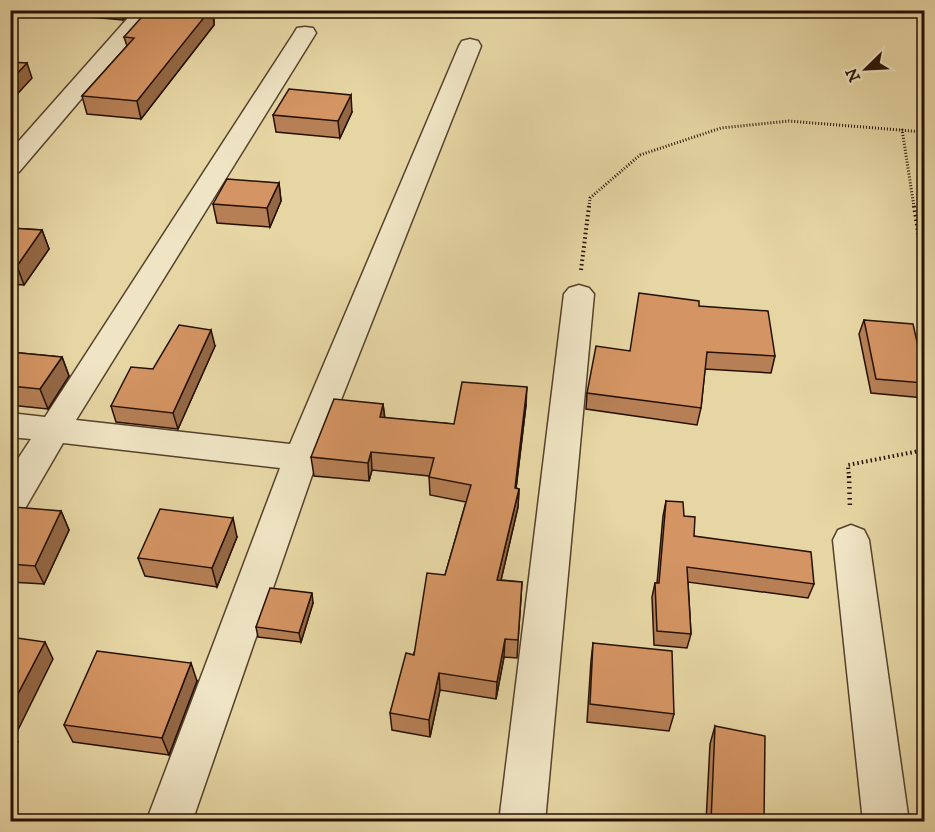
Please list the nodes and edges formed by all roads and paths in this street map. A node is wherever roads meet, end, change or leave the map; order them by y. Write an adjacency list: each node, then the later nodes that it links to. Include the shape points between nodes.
1 (147, 10): 6 (street)
2 (304, 33): 10 (street)
3 (470, 46): 12 (street)
4 (902, 129): 5 (path); 7 (path); 8 (path, via 789,121 721,128 640,155 590,198)
5 (924, 132)
6 (10, 167)
7 (924, 270)
8 (579, 294): 16 (street)
9 (10, 425): 10 (street)
10 (54, 429): 12 (street); 13 (street)
11 (924, 450): 14 (path, via 848,465)
12 (301, 458): 15 (street)
13 (10, 502)
14 (851, 540): 17 (street)
15 (169, 822)
16 (522, 822)
17 (886, 822)

